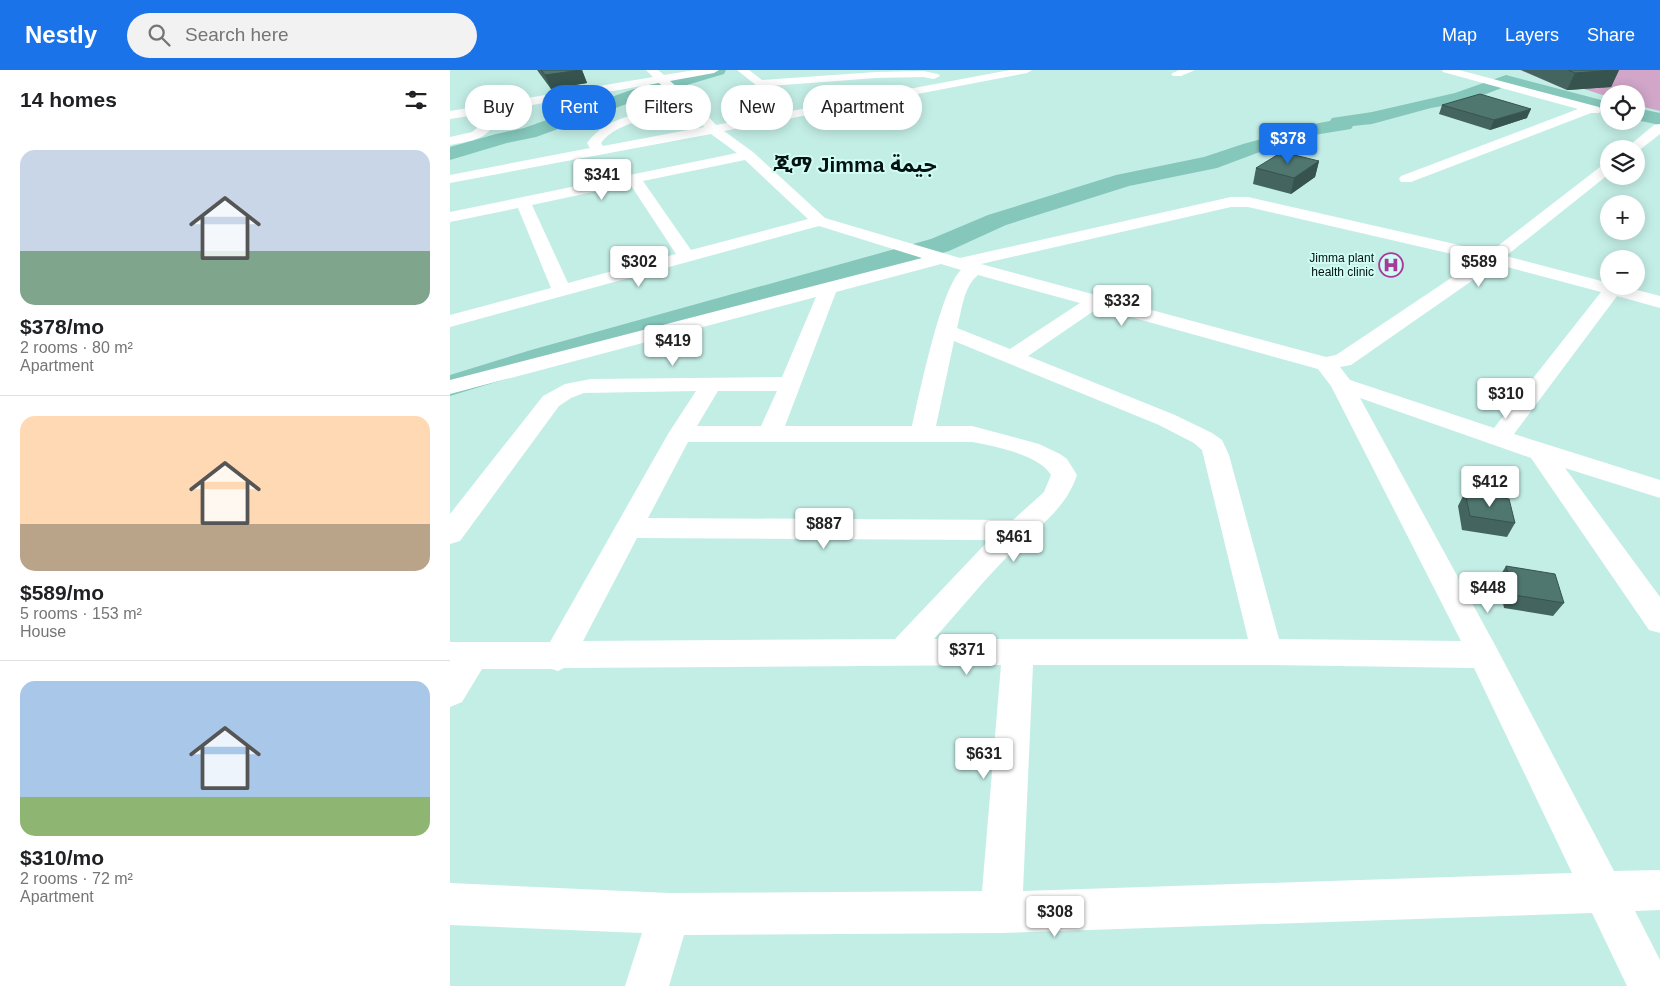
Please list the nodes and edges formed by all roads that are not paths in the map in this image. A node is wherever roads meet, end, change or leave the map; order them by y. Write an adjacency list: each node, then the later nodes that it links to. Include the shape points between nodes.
1 (651, 70): 10 (street)
2 (714, 70): 10 (street)
3 (742, 70): 8 (street)
4 (1027, 70): 9 (street)
5 (1190, 70): 7 (street)
6 (1446, 70): 12 (street)
7 (1177, 74)
8 (761, 83): 9 (street, via 902,74 932,76); 15 (street)
9 (951, 83): 15 (street)
10 (666, 84): 11 (street)
11 (532, 103)
12 (1590, 109): 14 (street); 30 (street)
13 (465, 112): 16 (street)
14 (1600, 112)
15 (797, 114): 22 (street)
16 (450, 115)
17 (626, 122): 25 (street, via 596,139 594,144)
18 (1645, 123): 20 (street)
19 (711, 127): 22 (street)
20 (1660, 128): 23 (street)
21 (483, 130): 24 (street, via 476,136)
22 (714, 130): 25 (street); 26 (street)
23 (1644, 140)
24 (450, 141)
25 (599, 151): 28 (street)
26 (748, 155): 29 (street); 33 (street)
27 (1600, 174): 35 (street)
28 (450, 179)
29 (634, 179): 31 (street); 34 (street)
30 (1406, 179)
31 (523, 202): 32 (street); 39 (street)
32 (450, 217)
33 (819, 221): 34 (street); 36 (street)
34 (687, 258): 39 (street)
35 (1492, 258): 36 (street, via 1239,202); 37 (street); 48 (street, via 1343,360)
36 (942, 259): 38 (street); 42 (street); 45 (street, via 965,276 958,288)
37 (1600, 287)
38 (828, 289): 46 (street); 49 (street)
39 (562, 292): 44 (street)
40 (1608, 295): 56 (street)
41 (1632, 295): 43 (street)
42 (1094, 302): 47 (street); 48 (street)
43 (1660, 302)
44 (450, 322)
45 (946, 331): 47 (street); 55 (street)
46 (567, 356): 51 (street); 52 (street)
47 (1012, 358): 65 (street, via 1167,420 1204,438 1213,446)
48 (1334, 375): 56 (street); 67 (street)
49 (790, 384): 50 (street); 54 (street)
50 (711, 385): 52 (street, via 598,385 577,386); 53 (street)
51 (450, 387)
52 (564, 391): 61 (street, via 551,401)
53 (680, 434): 54 (street); 59 (street)
54 (770, 434): 55 (street)
55 (922, 434): 60 (street, via 972,434 1038,453 1057,463 1064,475 1061,487 1046,506)
56 (1499, 438): 57 (street)
57 (1540, 452): 58 (street); 62 (street)
58 (1660, 489)
59 (630, 528): 60 (street); 68 (street)
60 (1019, 530): 63 (street, via 995,550)
61 (450, 534)
62 (1660, 621)
63 (903, 652): 64 (street); 68 (street)
64 (1018, 652): 65 (street); 73 (street)
65 (1267, 652): 67 (street)
66 (462, 656): 68 (street); 69 (street)
67 (1484, 656): 71 (street)
68 (558, 657)
69 (450, 692)
70 (1660, 890): 71 (street)
71 (1604, 893): 73 (street); 76 (street)
72 (450, 904): 74 (street)
73 (1001, 912): 74 (street)
74 (669, 914): 75 (street)
75 (647, 986)
76 (1650, 986)

